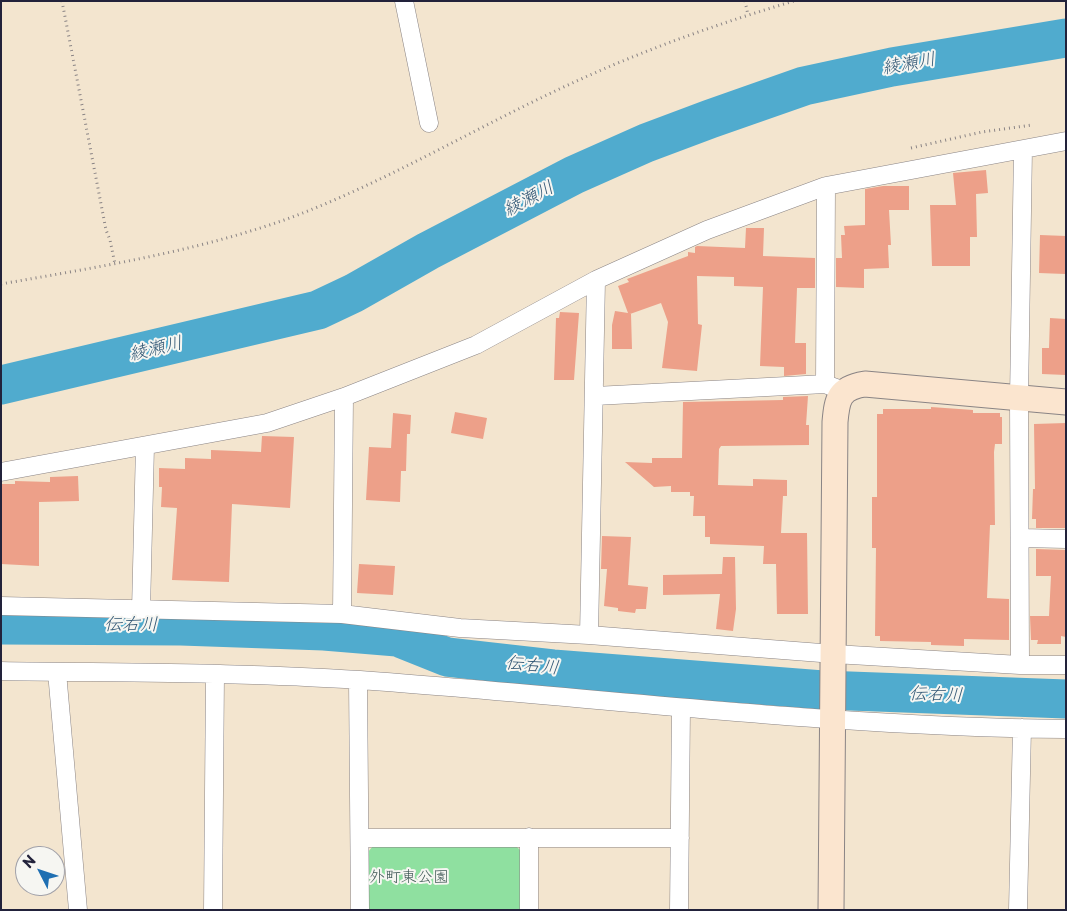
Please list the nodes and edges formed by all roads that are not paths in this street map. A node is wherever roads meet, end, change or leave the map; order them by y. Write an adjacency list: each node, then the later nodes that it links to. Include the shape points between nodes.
1 (404, 1): 2 (street)
2 (429, 123)
3 (1066, 141): 4 (street)
4 (1022, 148): 5 (street); 10 (street)
5 (826, 186): 6 (street, via 707,230); 7 (street)
6 (596, 280): 8 (street); 9 (street, via 476,345)
7 (835, 387): 8 (street); 10 (street, via 865,384); 20 (street)
8 (595, 396): 19 (street)
9 (344, 397): 12 (street, via 267,423); 18 (street)
10 (1019, 398): 11 (street); 14 (street)
11 (1066, 402)
12 (145, 446): 13 (street); 17 (street)
13 (1, 472)
14 (1021, 538): 15 (street); 22 (street)
15 (1066, 539)
16 (1, 606): 17 (street)
17 (141, 610): 18 (street)
18 (342, 614): 19 (street, via 460,628)
19 (589, 635): 20 (street)
20 (834, 662): 22 (street); 28 (street)
21 (1066, 665): 22 (street)
22 (1020, 666)
23 (1, 671): 24 (street)
24 (57, 672): 25 (street); 34 (street)
25 (215, 675): 26 (street); 35 (street)
26 (358, 680): 27 (street); 32 (street)
27 (681, 708): 28 (street); 33 (street)
28 (833, 713): 29 (street); 39 (street)
29 (1022, 728): 30 (street); 40 (street)
30 (1066, 729)
31 (529, 837): 32 (street); 33 (street); 37 (street)
32 (360, 838): 36 (street)
33 (680, 838): 38 (street)
34 (78, 910)
35 (212, 910)
36 (360, 910)
37 (528, 910)
38 (679, 910)
39 (831, 910)
40 (1018, 910)

